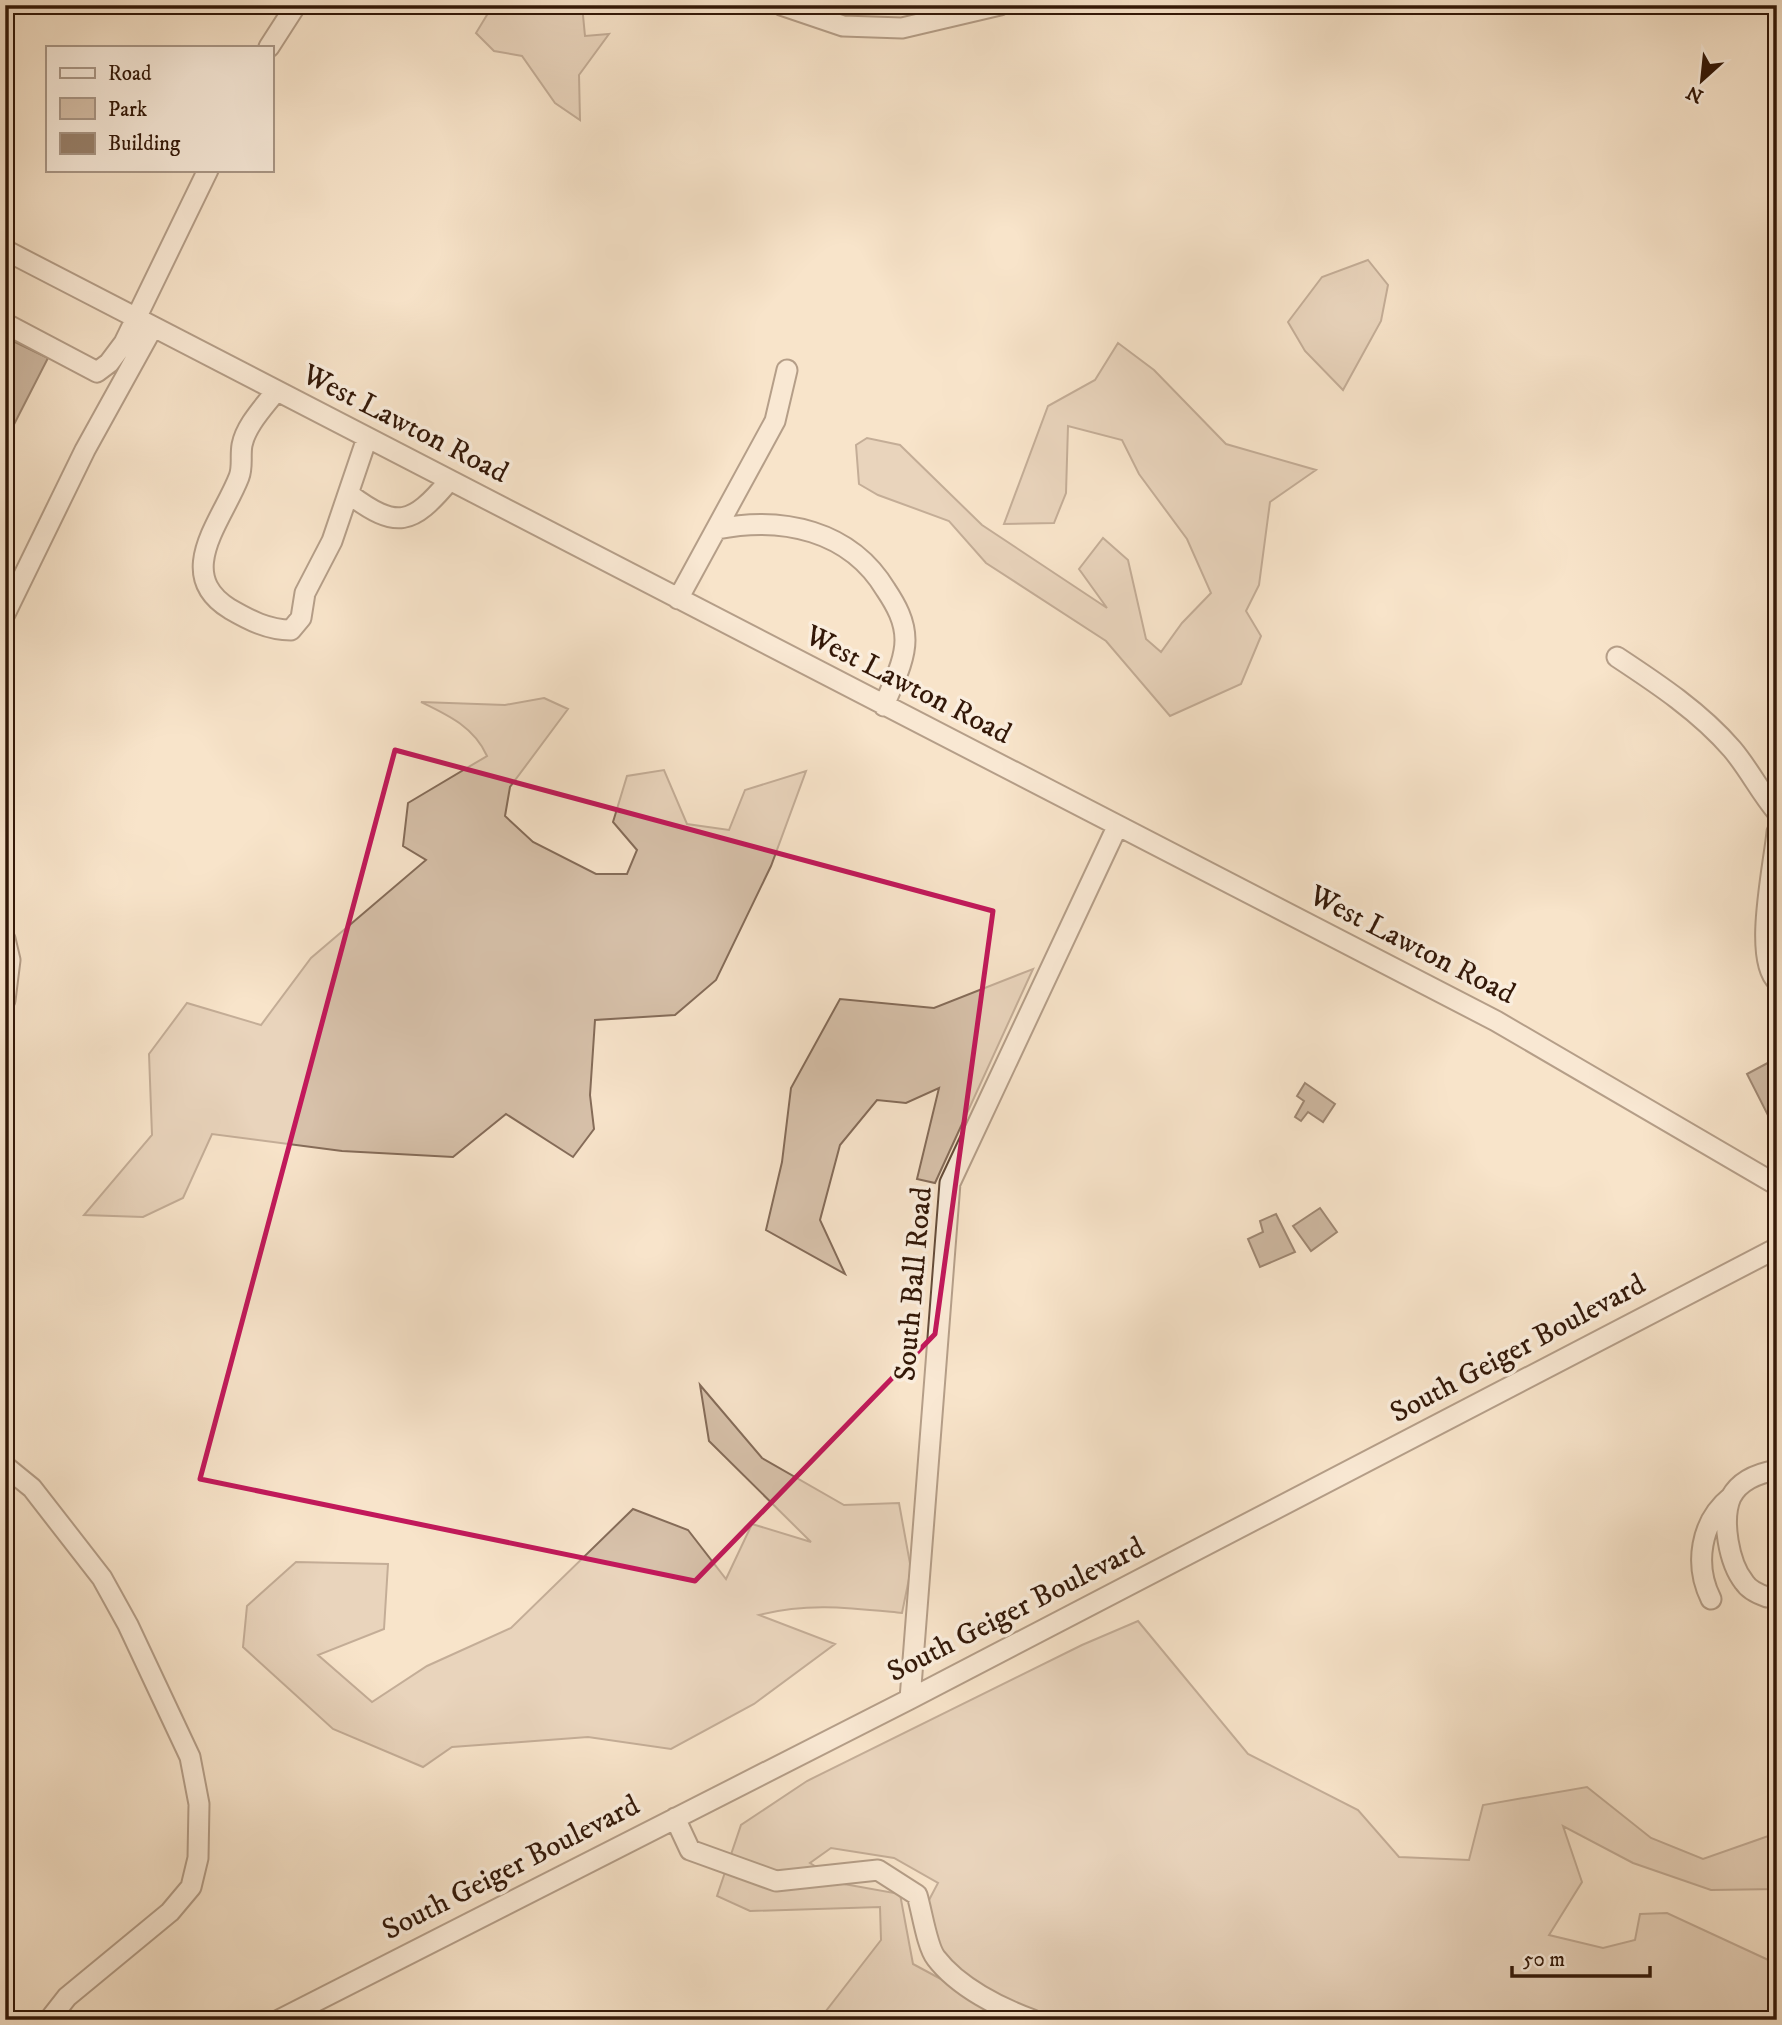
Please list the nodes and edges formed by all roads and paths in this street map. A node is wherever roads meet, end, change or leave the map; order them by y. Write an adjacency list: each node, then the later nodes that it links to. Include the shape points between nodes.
1 (296, 5): 4 (street)
2 (781, 5): 3 (street, via 843,26 902,28)
3 (1000, 5)
4 (270, 46)
5 (207, 172): 7 (street)
6 (5, 250): 7 (street, West Lawton Road)
7 (145, 323): 8 (street, via 97,372); 10 (street, West Lawton Road); 16 (street)
8 (8, 325)
9 (786, 370): 14 (street, via 775,421)
10 (276, 391): 11 (street, West Lawton Road); 13 (street, via 246,433 239,477 212,531 204,566 208,592 250,621 290,630 301,618 306,593)
11 (367, 438): 12 (street, West Lawton Road); 13 (street)
12 (449, 481): 13 (street, via 426,508 408,519 375,513); 15 (street, West Lawton Road)
13 (349, 494)
14 (717, 529): 15 (street); 18 (street, via 758,523 816,531 837,541 876,573 897,606 905,641)
15 (678, 599): 18 (street, West Lawton Road)
16 (5, 614)
17 (1617, 657): 19 (street, via 1709,725 1733,750)
18 (884, 706): 20 (street, West Lawton Road)
19 (1777, 812)
20 (1117, 827): 25 (street, West Lawton Road, via 1496,1021); 32 (street, South Ball Road, via 950,1182)
21 (1777, 832): 23 (street, via 1766,928 1766,965)
22 (5, 939): 24 (street, via 10,960)
23 (1777, 981)
24 (5, 1000)
25 (1777, 1185)
26 (1777, 1248): 32 (street, South Geiger Boulevard)
27 (5, 1466): 34 (street, via 32,1488 102,1578 190,1757 199,1804 198,1858 191,1887 170,1912 67,1997)
28 (1777, 1469): 29 (street, via 1755,1475)
29 (1731, 1497): 30 (street, via 1728,1524 1735,1564 1744,1583 1767,1597); 31 (street, via 1713,1519 1703,1544 1700,1568)
30 (1777, 1594)
31 (1711, 1599)
32 (910, 1699): 33 (street, South Geiger Boulevard)
33 (675, 1818): 35 (street, South Geiger Boulevard); 36 (street, via 690,1850 776,1881 878,1870 917,1895 934,1957 961,1982)
34 (50, 2020)
35 (279, 2020)
36 (1033, 2020)

